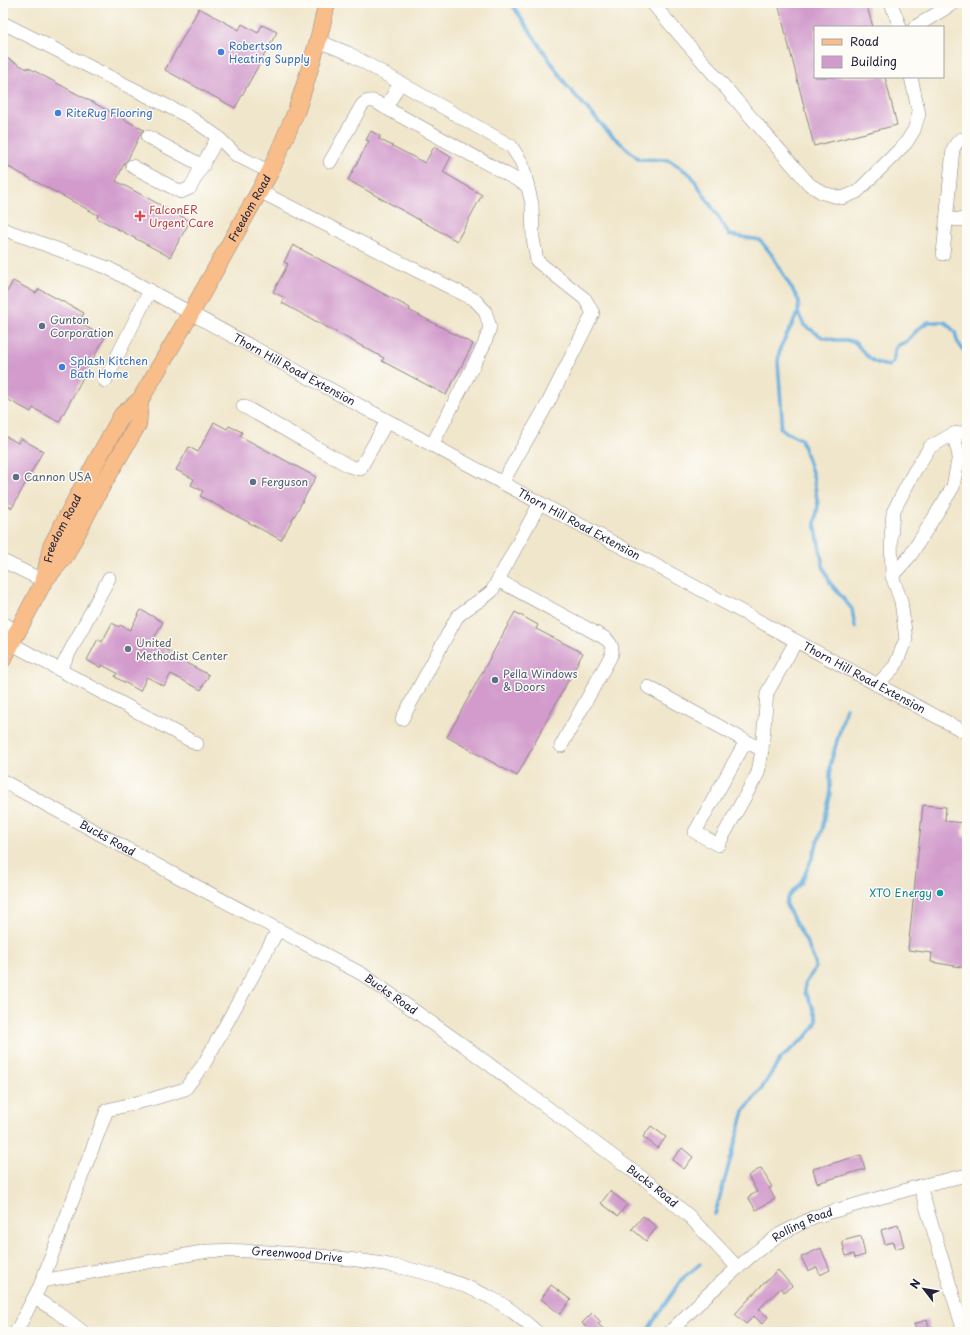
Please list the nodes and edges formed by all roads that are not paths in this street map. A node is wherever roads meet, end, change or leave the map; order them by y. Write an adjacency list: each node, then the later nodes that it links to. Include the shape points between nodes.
1 (326, 3): 8 (main road, Freedom Road)
2 (652, 3): 9 (street, via 809,184 824,193 842,198 857,192 906,143 919,114)
3 (891, 3): 6 (street)
4 (954, 3): 7 (street)
5 (3, 23): 13 (street, via 191,118)
6 (900, 26)
7 (917, 26)
8 (318, 41): 10 (street, via 348,53); 18 (main road, Freedom Road, via 296,112)
9 (911, 78)
10 (400, 82): 11 (street); 19 (street, via 511,146 522,163)
11 (386, 108): 15 (street, via 366,100); 19 (street)
12 (148, 137): 17 (street)
13 (218, 137): 17 (street); 18 (street, via 236,155)
14 (967, 139): 21 (street, via 957,142 953,149)
15 (330, 162)
16 (132, 166): 17 (street, via 181,192 190,188)
17 (203, 166)
18 (270, 172): 20 (main road, Freedom Road)
19 (528, 186): 33 (street, via 537,261 585,299 593,313 548,403)
20 (259, 192): 26 (main road, Freedom Road); 32 (street, via 475,300 485,311 490,327 484,345)
21 (946, 219): 22 (street); 24 (street)
22 (967, 220)
23 (3, 229): 25 (street, Thorn Hill Road Extension, via 108,268)
24 (943, 254)
25 (150, 290): 26 (street, Thorn Hill Road Extension); 27 (street)
26 (191, 313): 29 (street, Thorn Hill Road Extension); 39 (main road, Freedom Road, via 140,400 122,415 70,510 51,547)
27 (105, 381)
28 (242, 406): 29 (street, via 348,466 360,469)
29 (387, 421): 32 (street, Thorn Hill Road Extension)
30 (967, 432): 31 (street)
31 (953, 434): 36 (street, via 959,455 952,487 910,556); 36 (street, via 930,447 893,512)
32 (432, 445): 33 (street, Thorn Hill Road Extension)
33 (502, 483): 34 (street, Thorn Hill Road Extension)
34 (540, 503): 38 (street); 42 (street, Thorn Hill Road Extension)
35 (3, 561): 39 (street)
36 (892, 576): 45 (street, via 901,601 906,639 895,666)
37 (109, 578): 44 (street)
38 (498, 580): 47 (street, via 492,591 457,617); 51 (street, via 603,637 613,649)
39 (44, 582): 41 (main road, Freedom Road)
40 (3, 623): 41 (street)
41 (15, 638): 43 (main road, Freedom Road); 44 (street)
42 (796, 641): 45 (street, Thorn Hill Road Extension); 52 (street, via 767,693)
43 (3, 659)
44 (60, 670): 50 (street)
45 (877, 685): 48 (street, Thorn Hill Road Extension)
46 (648, 687): 49 (street)
47 (402, 719)
48 (967, 733)
49 (746, 741): 52 (street); 52 (street, via 696,832 718,845 758,773)
50 (198, 744)
51 (561, 746)
52 (762, 750)
53 (3, 781): 54 (street, Bucks Road)
54 (278, 930): 57 (street, Bucks Road, via 362,974 465,1046 670,1200 689,1216); 58 (street, via 204,1064 185,1089 107,1110)
55 (967, 1175): 56 (street, Rolling Road)
56 (920, 1186): 57 (street, Rolling Road, via 814,1217 766,1243); 64 (street)
57 (738, 1268): 63 (street, Rolling Road)
58 (42, 1281): 59 (street); 62 (street, Greenwood Drive, via 208,1251 261,1251 335,1257 422,1272 457,1284 492,1298)
59 (34, 1298): 60 (street); 61 (street, via 56,1311)
60 (16, 1332)
61 (82, 1332)
62 (538, 1332)
63 (670, 1332)
64 (964, 1332)

